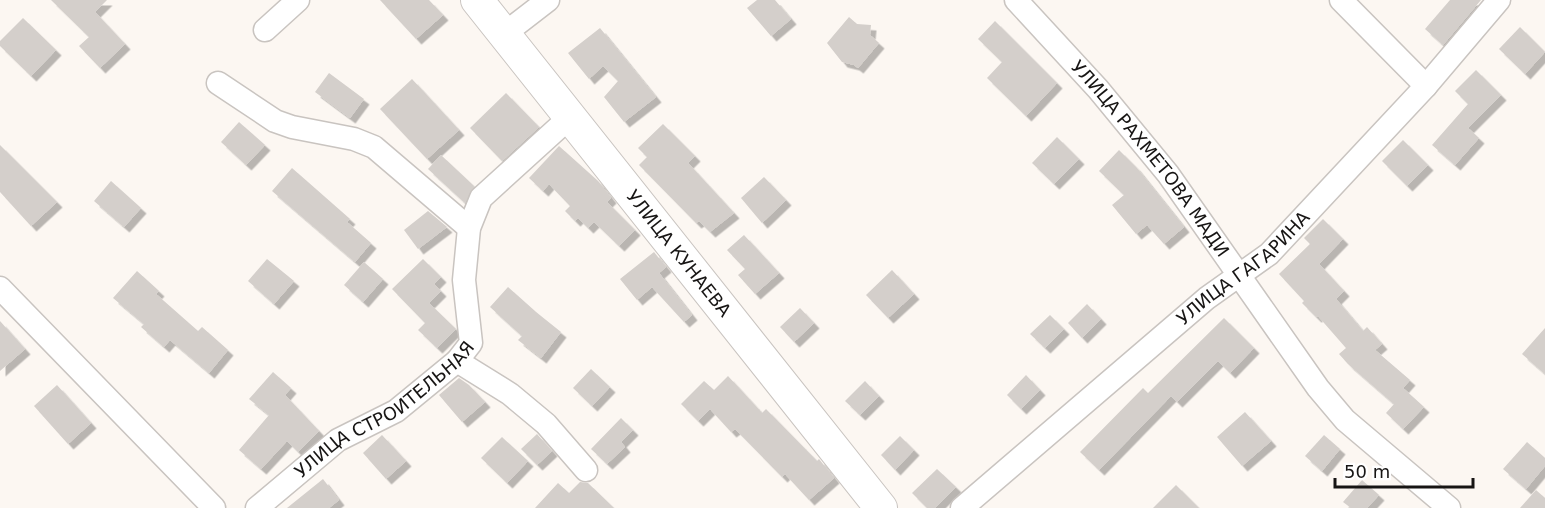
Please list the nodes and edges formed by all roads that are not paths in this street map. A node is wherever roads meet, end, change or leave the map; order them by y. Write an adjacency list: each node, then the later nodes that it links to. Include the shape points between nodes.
1 (298, 0): 7 (street)
2 (477, 0): 8 (main road, УЛИЦА КУНАЕВА)
3 (548, 0): 8 (street)
4 (1016, 0): 13 (street, УЛИЦА РАХМЕТОВА МАДИ, via 1154,157)
5 (1341, 0): 10 (street)
6 (1499, 0): 10 (street, УЛИЦА ГАГАРИНА)
7 (266, 30)
8 (504, 34): 11 (main road, УЛИЦА КУНАЕВА)
9 (218, 83): 12 (street, via 275,121 374,147)
10 (1426, 86): 13 (street, УЛИЦА ГАГАРИНА, via 1269,254)
11 (569, 118): 12 (street, УЛИЦА СТРОИТЕЛЬНАЯ, via 481,198); 19 (main road, УЛИЦА КУНАЕВА)
12 (469, 228): 15 (street, УЛИЦА СТРОИТЕЛЬНАЯ, via 464,280 471,343)
13 (1238, 274): 20 (street, УЛИЦА ГАГАРИНА); 21 (street, УЛИЦА РАХМЕТОВА МАДИ, via 1345,420)
14 (0, 288): 17 (street)
15 (457, 362): 16 (street, via 510,394 546,424); 18 (street, УЛИЦА СТРОИТЕЛЬНАЯ, via 396,411 338,440)
16 (586, 470)
17 (214, 508)
18 (257, 508)
19 (881, 508)
20 (962, 508)
21 (1449, 508)

